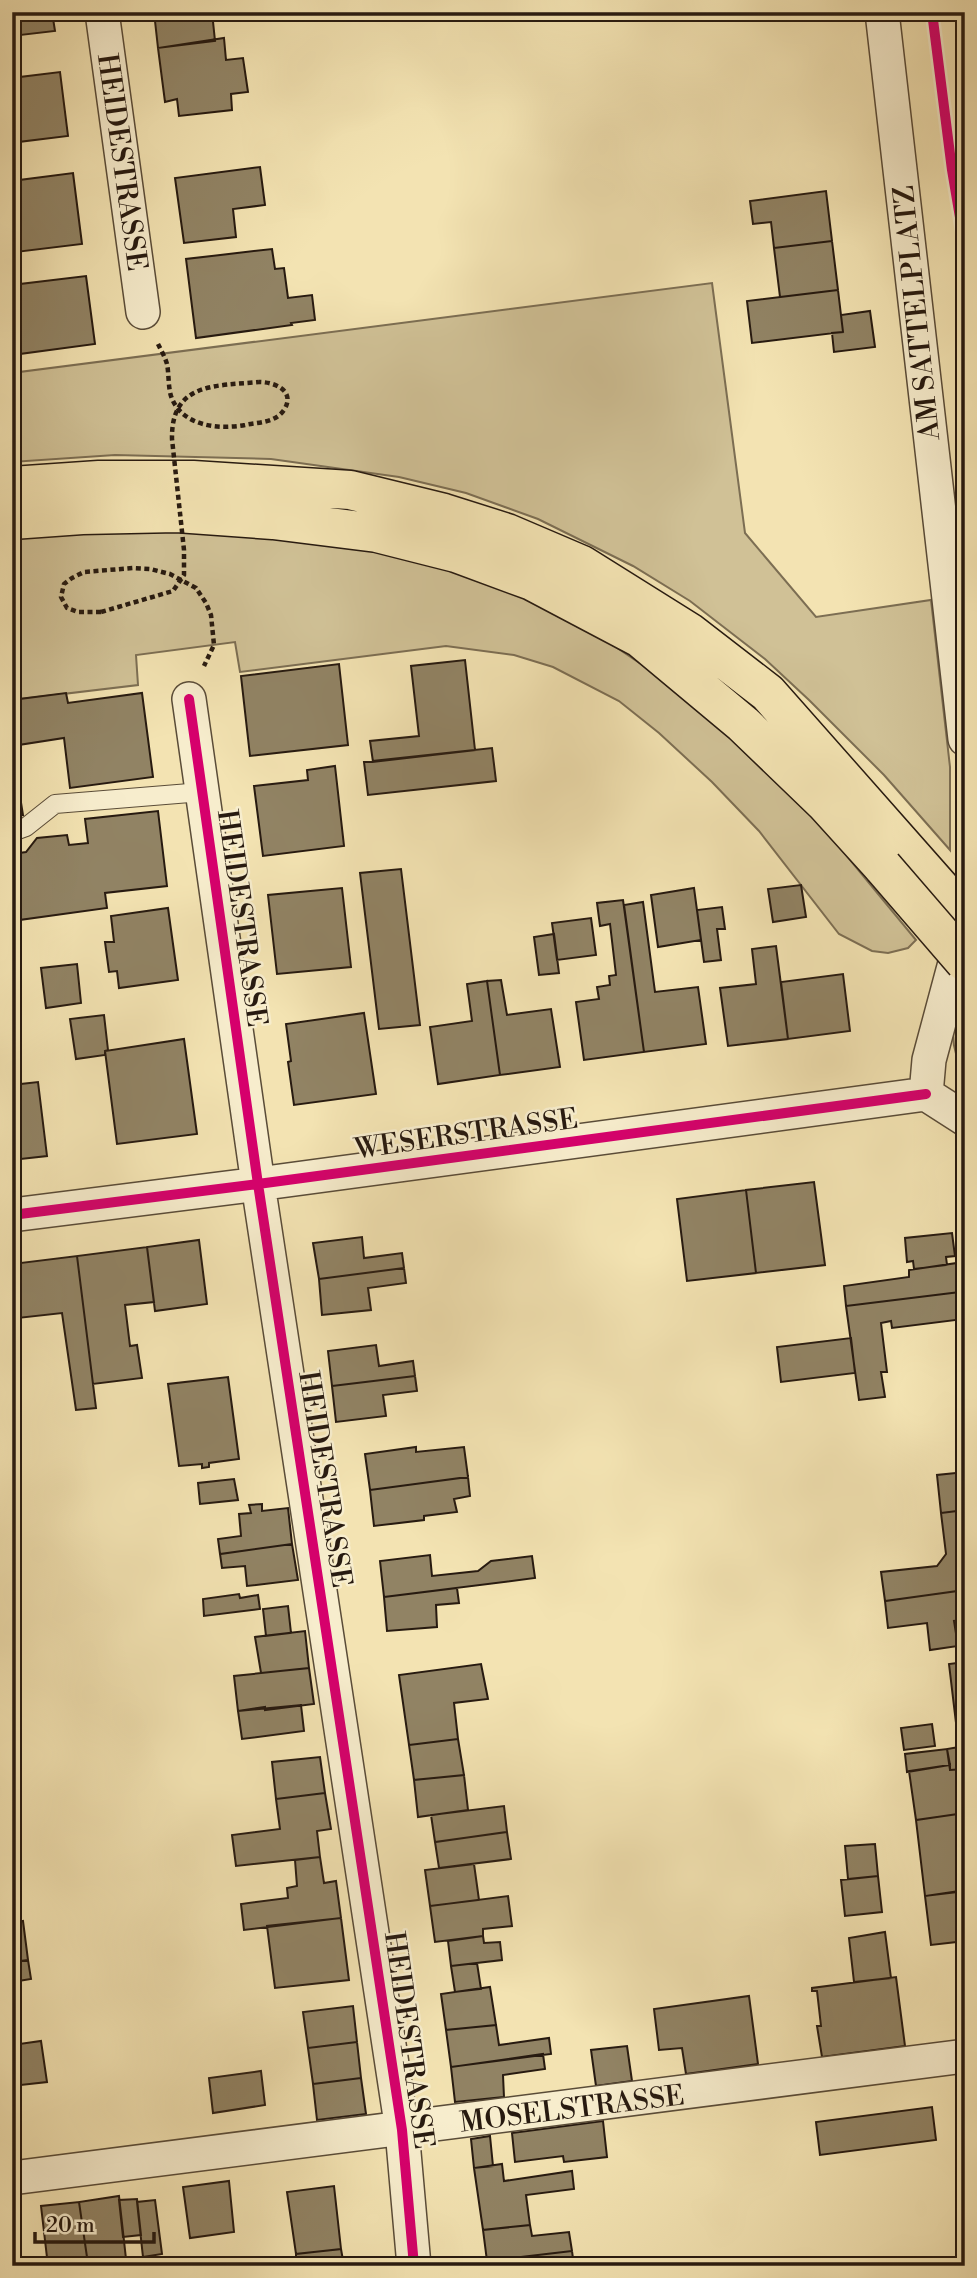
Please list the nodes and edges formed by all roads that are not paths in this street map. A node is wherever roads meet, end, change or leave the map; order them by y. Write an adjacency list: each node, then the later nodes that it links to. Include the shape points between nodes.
1 (102, 12): 3 (street, HEIDESTRASSE)
2 (882, 12): 7 (street, AM SATTELPLATZ)
3 (143, 312)
4 (12, 486): 10 (highway, via 193,480 350,490 507,533 582,565 641,601 768,693)
5 (12, 520): 10 (highway, via 177,513 273,520 377,533 456,553 531,581 640,638 743,724 825,803)
6 (189, 699): 8 (street, HEIDESTRASSE)
7 (965, 739)
8 (202, 792): 9 (lane, via 55,804); 16 (street, HEIDESTRASSE)
9 (12, 832)
10 (886, 848): 11 (highway); 13 (highway, bridge)
11 (965, 916)
12 (965, 928): 14 (street, via 929,1060)
13 (965, 962)
14 (926, 1094): 15 (street); 16 (street, WESERSTRASSE)
15 (965, 1119)
16 (258, 1184): 17 (street, WESERSTRASSE); 19 (street, HEIDESTRASSE)
17 (12, 1215)
18 (965, 2056): 19 (street, MOSELSTRASSE)
19 (402, 2130): 20 (street, MOSELSTRASSE); 21 (street, HEIDESTRASSE)
20 (12, 2178)
21 (414, 2266)

